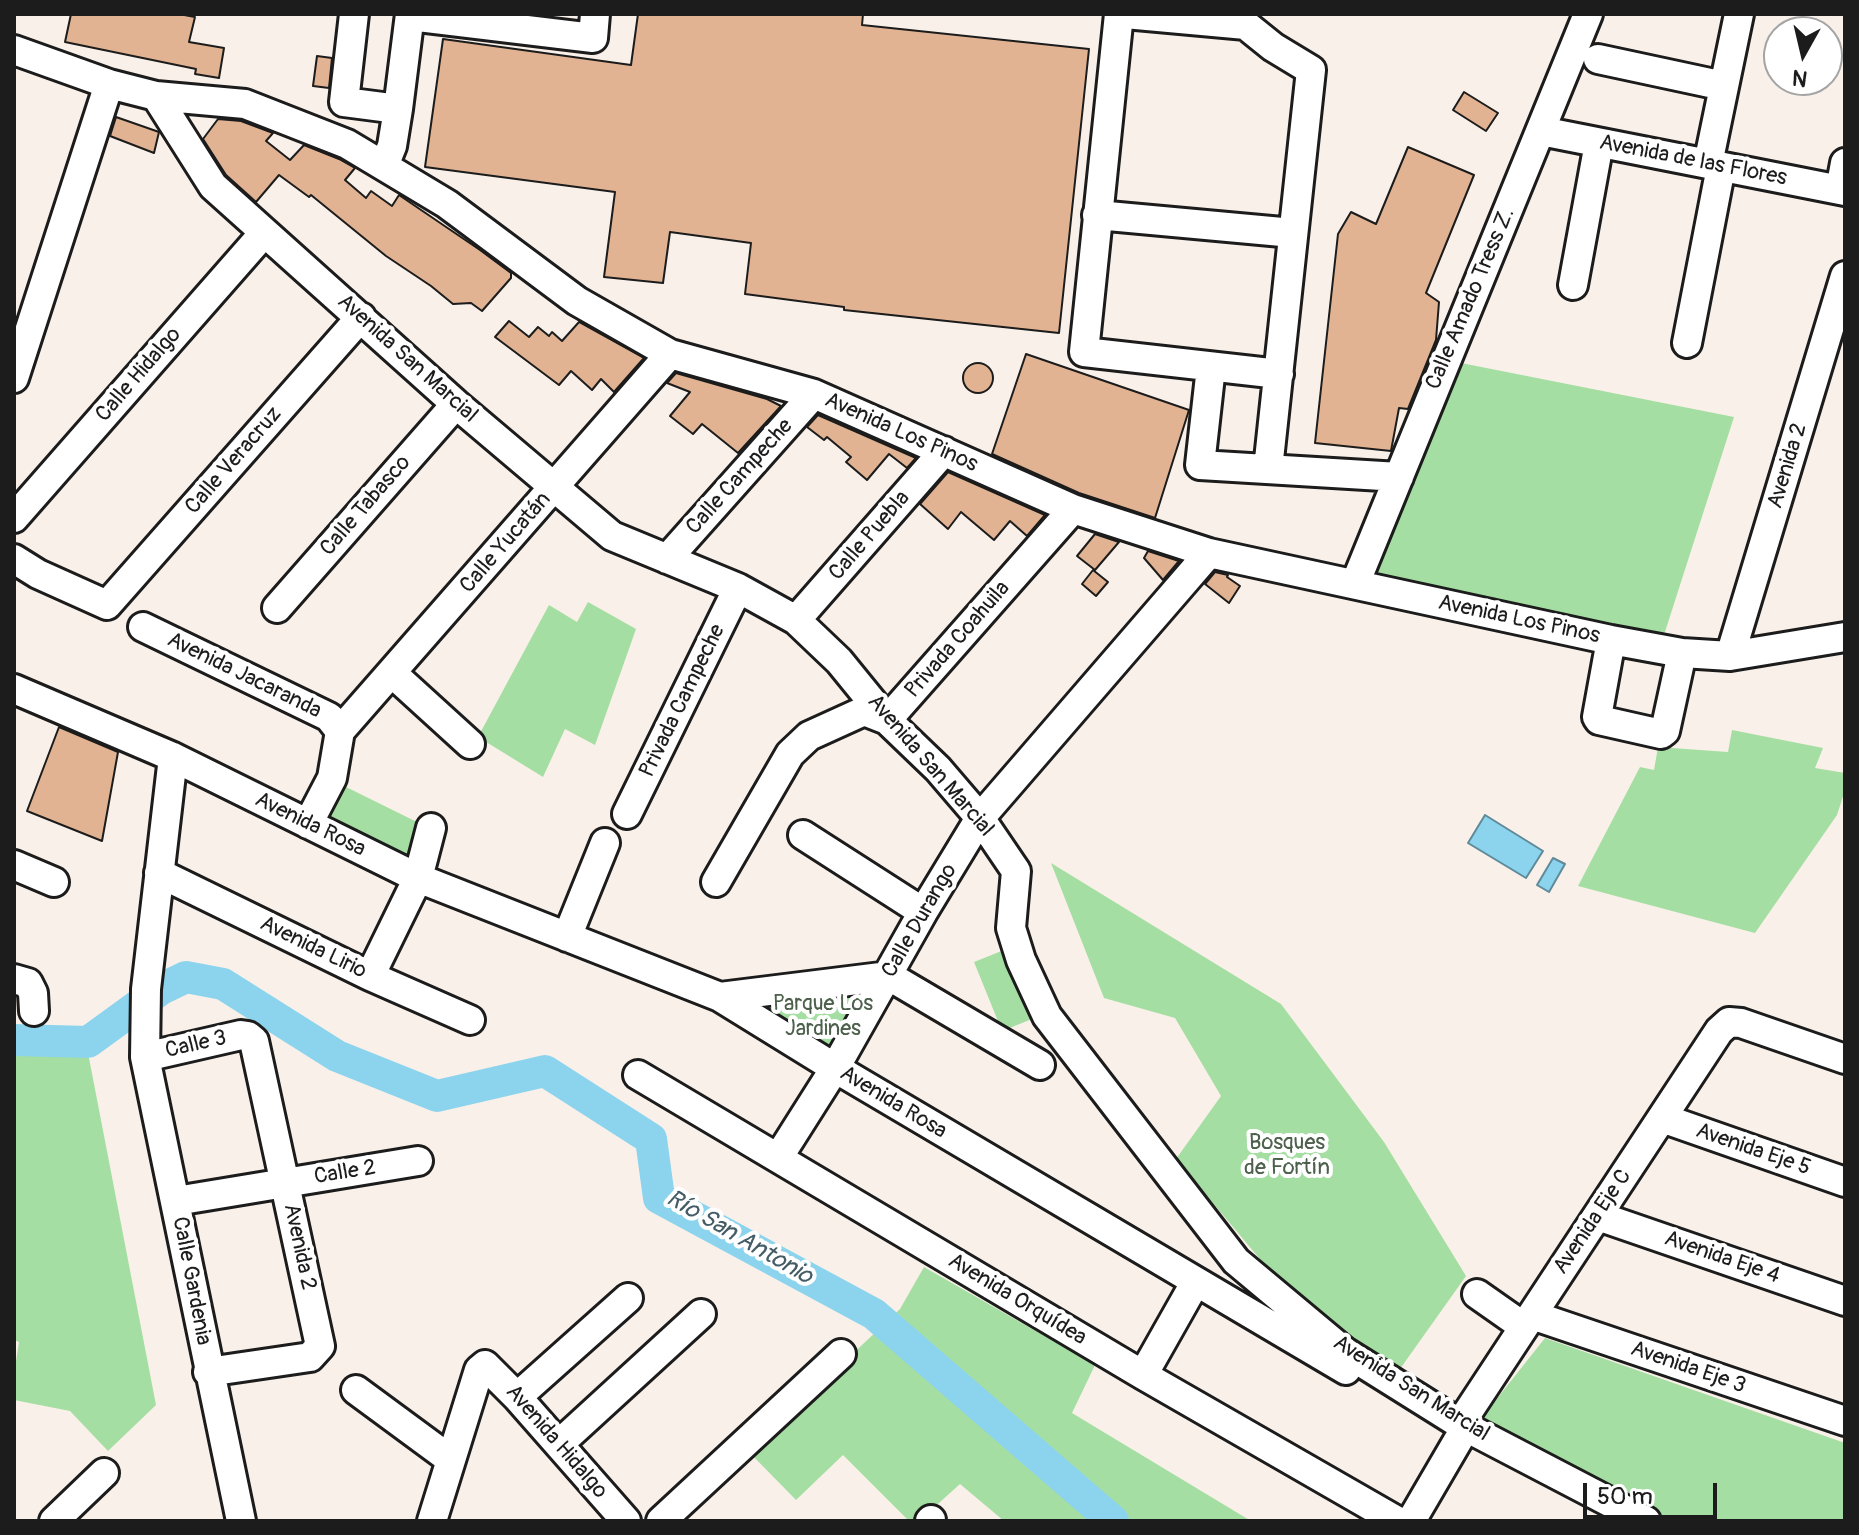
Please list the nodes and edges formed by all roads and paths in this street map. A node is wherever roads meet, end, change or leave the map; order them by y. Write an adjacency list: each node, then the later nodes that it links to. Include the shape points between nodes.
1 (354, 14): 14 (street, via 344,102)
2 (595, 14): 6 (street, via 593,38)
3 (1122, 14): 7 (street); 20 (street)
4 (1588, 14): 15 (street, Calle Amado Tress Z.)
5 (1739, 14): 12 (street)
6 (410, 15): 14 (street)
7 (1164, 16): 8 (street)
8 (1239, 20): 22 (street, via 1311,70)
9 (14, 50): 11 (street, Avenida Los Pinos)
10 (1598, 59): 12 (street)
11 (109, 84): 13 (street, Avenida Los Pinos); 30 (street)
12 (1724, 86): 18 (street)
13 (156, 96): 17 (street, Avenida Los Pinos, via 245,104 347,144); 21 (street, Avenida San Marcial, via 213,186)
14 (398, 109): 17 (street)
15 (1541, 131): 16 (street, Avenida de las Flores); 35 (street, Calle Amado Tress Z.)
16 (1599, 143): 18 (street, Avenida de las Flores); 24 (street)
17 (384, 166): 27 (street, Avenida Los Pinos, via 447,204 577,301)
18 (1714, 166): 19 (street, Avenida de las Flores); 26 (street)
19 (1843, 181)
20 (1097, 215): 22 (street); 28 (street, via 1084,352)
21 (264, 233): 25 (street, Avenida San Marcial); 38 (street, Calle Hidalgo)
22 (1293, 233): 29 (street)
23 (1845, 276): 50 (street, Avenida 2)
24 (1573, 285)
25 (361, 317): 32 (street, Avenida San Marcial); 40 (street, Calle Veracruz, via 107,605)
26 (1687, 343)
27 (670, 354): 31 (street, Avenida Los Pinos); 36 (street, Calle Yucatán)
28 (1211, 367): 29 (street); 34 (street, via 1200,465)
29 (1279, 374): 34 (street)
30 (14, 378)
31 (814, 394): 33 (street, Avenida Los Pinos); 41 (street, Calle Campeche)
32 (456, 404): 36 (street, Avenida San Marcial); 44 (street, Calle Tabasco)
33 (944, 451): 37 (street, Avenida Los Pinos); 45 (street, Calle Puebla)
34 (1268, 469): 35 (street)
35 (1399, 477): 42 (street, Calle Amado Tress Z.)
36 (555, 487): 41 (street, Avenida San Marcial, via 612,536); 51 (street, Calle Yucatán)
37 (1073, 509): 39 (street, Avenida Los Pinos); 53 (street, Privada Coahuila)
38 (14, 518)
39 (1209, 553): 42 (street, Avenida Los Pinos); 58 (street, Calle Durango)
40 (14, 559)
41 (667, 559): 43 (street, Avenida San Marcial)
42 (1355, 584): 48 (street, Avenida Los Pinos)
43 (738, 588): 45 (street, Avenida San Marcial); 57 (street, Privada Campeche)
44 (277, 608)
45 (796, 620): 53 (street, Avenida San Marcial, via 839,661)
46 (143, 627): 54 (street, Avenida Jacaranda, via 329,717)
47 (1845, 637): 50 (street, Avenida Los Pinos)
48 (1611, 640): 49 (street, Avenida Los Pinos); 49 (street, via 1597,717 1661,734)
49 (1682, 653): 50 (street, Avenida Los Pinos)
50 (1730, 656)
51 (392, 673): 54 (street, Calle Yucatán); 55 (street)
52 (14, 689): 56 (street, Avenida Rosa)
53 (887, 720): 58 (street, Avenida San Marcial); 67 (street, via 864,711 799,745)
54 (340, 731): 59 (street, via 332,778)
55 (470, 744)
56 (173, 757): 59 (street, Avenida Rosa); 64 (street)
57 (627, 814)
58 (980, 818): 68 (street, Calle Durango); 101 (street, Avenida San Marcial, via 1016,871 1011,928 1047,1016 1236,1261 1345,1352)
59 (308, 824): 65 (street, Avenida Rosa)
60 (431, 828): 65 (street)
61 (803, 835): 68 (street)
62 (605, 843): 69 (street)
63 (14, 865): 66 (street)
64 (159, 873): 70 (street, Avenida Lirio); 77 (street, Calle Gardenia)
65 (418, 878): 69 (street, Avenida Rosa); 70 (street)
66 (54, 882)
67 (716, 882)
68 (923, 912): 71 (street, Calle Durango)
69 (567, 937): 73 (street, Avenida Rosa)
70 (370, 976): 75 (street, Avenida Lirio)
71 (889, 976): 73 (street); 79 (street); 80 (street, Calle Durango)
72 (14, 979): 74 (street, via 28,983)
73 (720, 997): 80 (street, Avenida Rosa)
74 (34, 1011)
75 (470, 1020)
76 (248, 1036): 77 (street, Calle 3); 86 (street, Avenida 2, via 254,1041)
77 (144, 1048): 87 (street, Calle Gardenia)
78 (1845, 1059): 82 (street, Avenida Eje C, via 1729,1022)
79 (1040, 1065)
80 (835, 1068): 83 (street, Calle Durango); 89 (street, Avenida Rosa)
81 (638, 1075): 83 (street, Avenida Orquídea)
82 (1662, 1118): 85 (street, Avenida Eje 5); 88 (street, Avenida Eje C)
83 (778, 1158): 97 (street, Avenida Orquídea)
84 (418, 1161): 86 (street, Calle 2)
85 (1845, 1182)
86 (285, 1183): 87 (street, Calle 2); 96 (street, Avenida 2, via 320,1346 310,1357)
87 (176, 1201): 96 (street, Calle Gardenia)
88 (1598, 1216): 92 (street, Avenida Eje 4); 94 (street, Avenida Eje C)
89 (1195, 1283): 97 (street); 101 (street, Avenida Rosa)
90 (1477, 1294): 94 (street, Avenida Eje 3)
91 (628, 1298): 99 (street)
92 (1845, 1301)
93 (701, 1314): 102 (street)
94 (1528, 1321): 100 (street, Avenida Eje 3); 101 (street, Avenida Eje C)
95 (841, 1354): 109 (street)
96 (208, 1372): 106 (street, Calle Gardenia)
97 (1143, 1375): 110 (street, Avenida Orquídea)
98 (356, 1390): 103 (street)
99 (517, 1397): 102 (street, Avenida Hidalgo); 103 (street, Avenida Hidalgo, via 485,1365 479,1370)
100 (1845, 1421)
101 (1460, 1430): 111 (street, Avenida Eje C); 112 (street, Avenida Rosa); 113 (street, Avenida San Marcial)
102 (559, 1444): 108 (street, Avenida Hidalgo)
103 (451, 1460): 107 (street)
104 (104, 1473): 105 (street)
105 (54, 1521)
106 (241, 1521)
107 (432, 1521)
108 (626, 1521)
109 (661, 1521)
110 (1397, 1521)
111 (1411, 1521)
112 (1611, 1521)
113 (1646, 1521)

